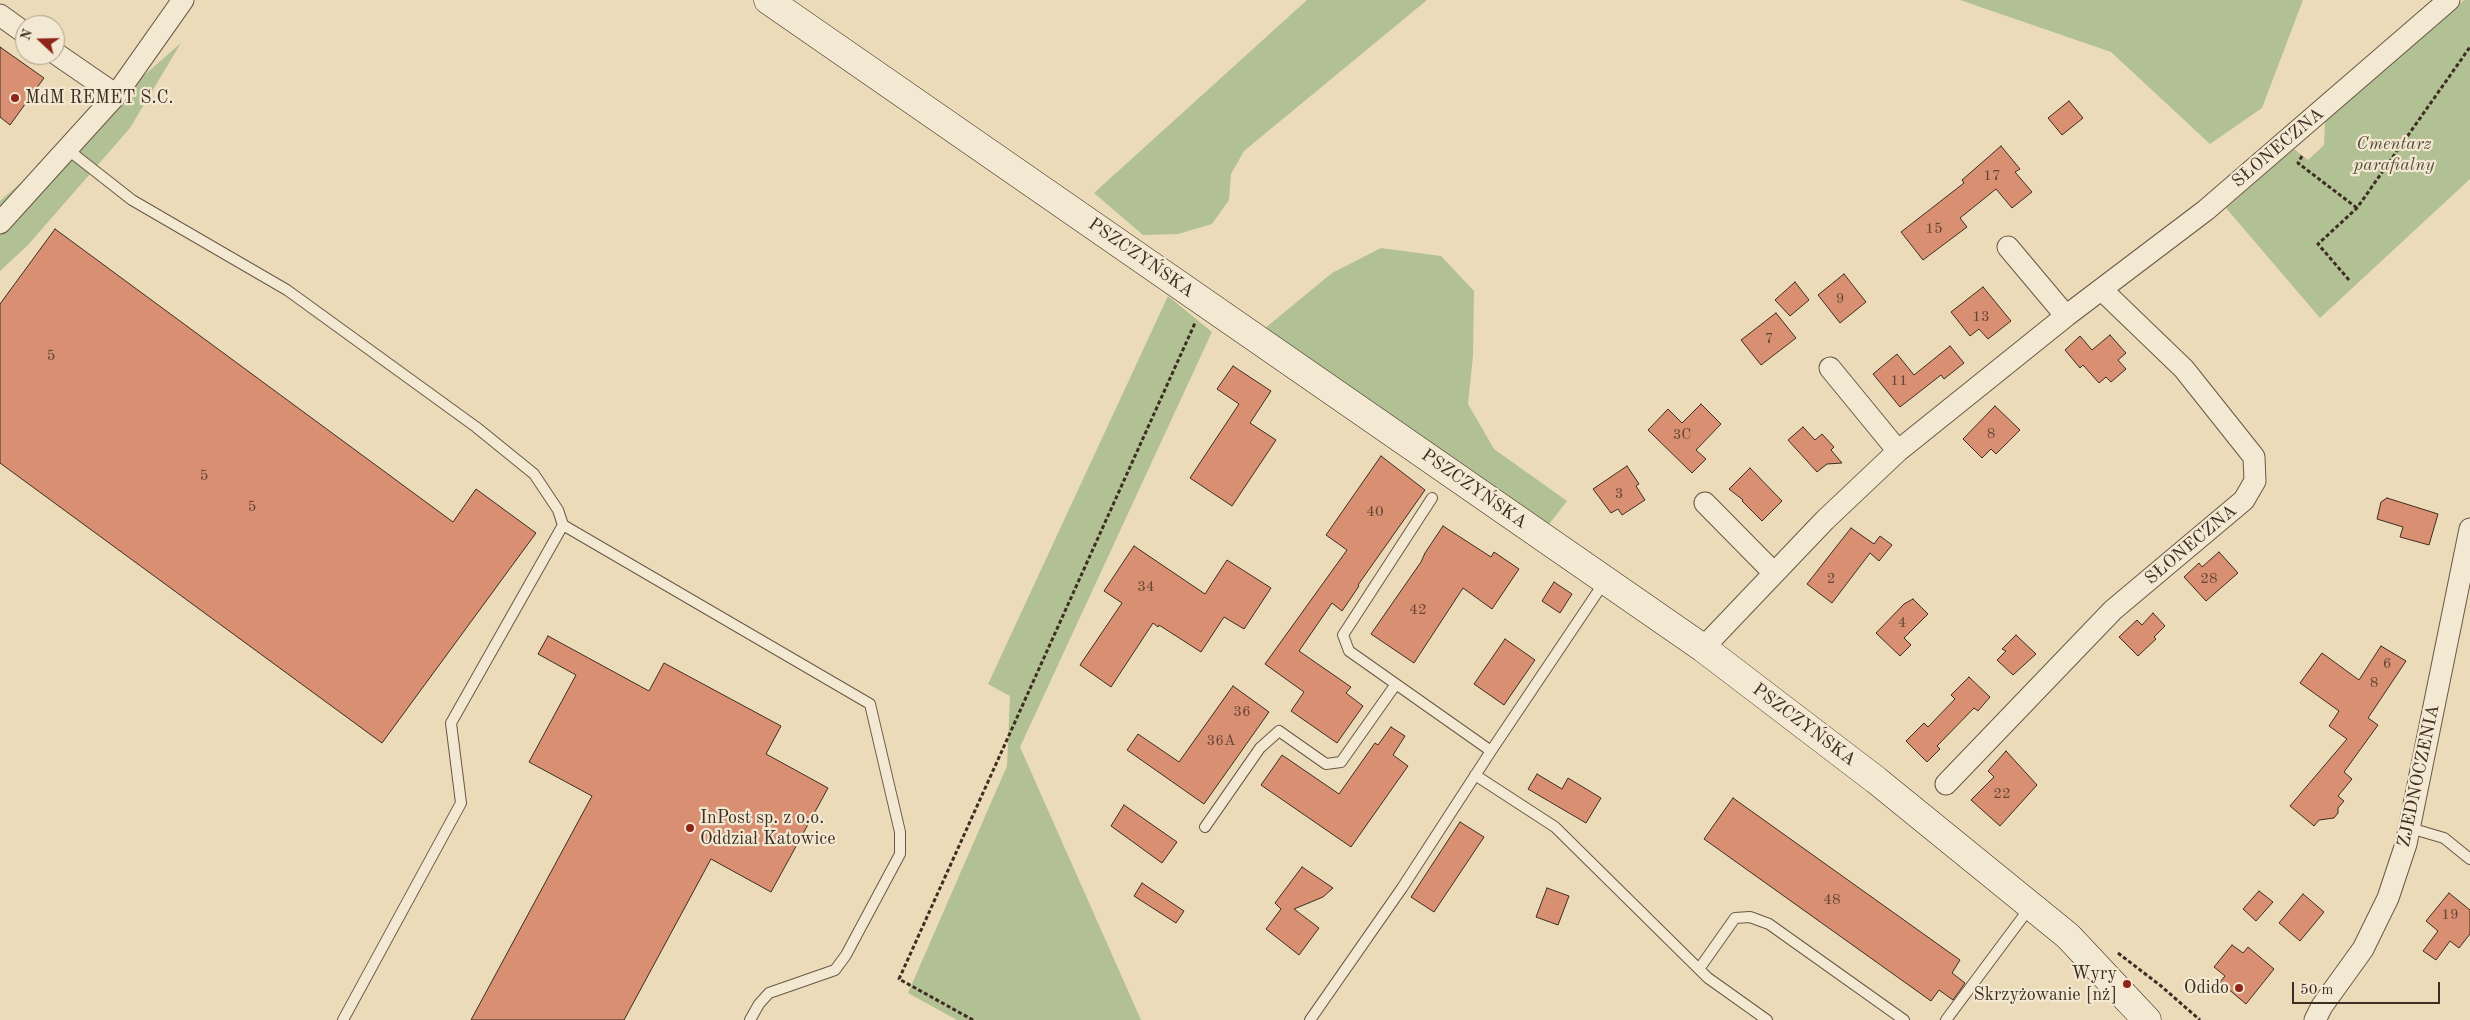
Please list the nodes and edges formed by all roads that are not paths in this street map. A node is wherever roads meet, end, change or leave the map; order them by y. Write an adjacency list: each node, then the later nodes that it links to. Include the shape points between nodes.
1 (183, 0): 7 (street)
2 (768, 0): 21 (main road, PSZCZYŃSKA)
3 (2449, 0): 11 (street, SŁONECZNA, via 2206,210)
4 (0, 15): 5 (street)
5 (15, 25)
6 (65, 60): 7 (street)
7 (116, 95): 8 (street)
8 (67, 149): 9 (street); 17 (lane, via 132,200 287,290 476,427 534,474)
9 (0, 223)
10 (2008, 247): 12 (street)
11 (2102, 290): 12 (street, SŁONECZNA); 26 (street, SŁONECZNA, via 2184,369 2254,457 2255,480 2244,500 2113,610)
12 (2066, 316): 14 (street, SŁONECZNA)
13 (1830, 368): 14 (street)
14 (1898, 450): 20 (street, SŁONECZNA)
15 (1432, 498): 23 (lane, via 1343,635 1349,651)
16 (1706, 503): 20 (street)
17 (564, 525): 33 (lane, via 451,723 461,803); 34 (lane, via 870,704 900,832 900,854 835,970 769,993)
18 (2470, 529): 19 (street, ZJEDNOCZENIA)
19 (2468, 552): 28 (street, ZJEDNOCZENIA)
20 (1774, 573): 22 (street, SŁONECZNA)
21 (1605, 580): 22 (main road, PSZCZYŃSKA); 24 (lane)
22 (1702, 648): 30 (main road, PSZCZYŃSKA, via 1876,780)
23 (1396, 684): 24 (lane); 27 (lane, via 1341,762 1326,764 1279,731 1260,748)
24 (1491, 751): 25 (lane)
25 (1475, 775): 31 (lane, via 1555,827); 35 (lane, via 1402,888)
26 (1946, 784)
27 (1205, 827)
28 (2410, 828): 29 (lane, via 2444,838); 32 (street, ZJEDNOCZENIA, via 2388,898 2363,949)
29 (2470, 859)
30 (2032, 906): 38 (lane); 39 (main road, PSZCZYŃSKA, via 2068,936)
31 (1699, 969): 36 (lane); 37 (lane, via 1735,918 1750,917 1769,924)
32 (2315, 1015)
33 (343, 1020)
34 (750, 1020)
35 (1310, 1020)
36 (1767, 1020)
37 (1904, 1020)
38 (1946, 1020)
39 (2147, 1020)

